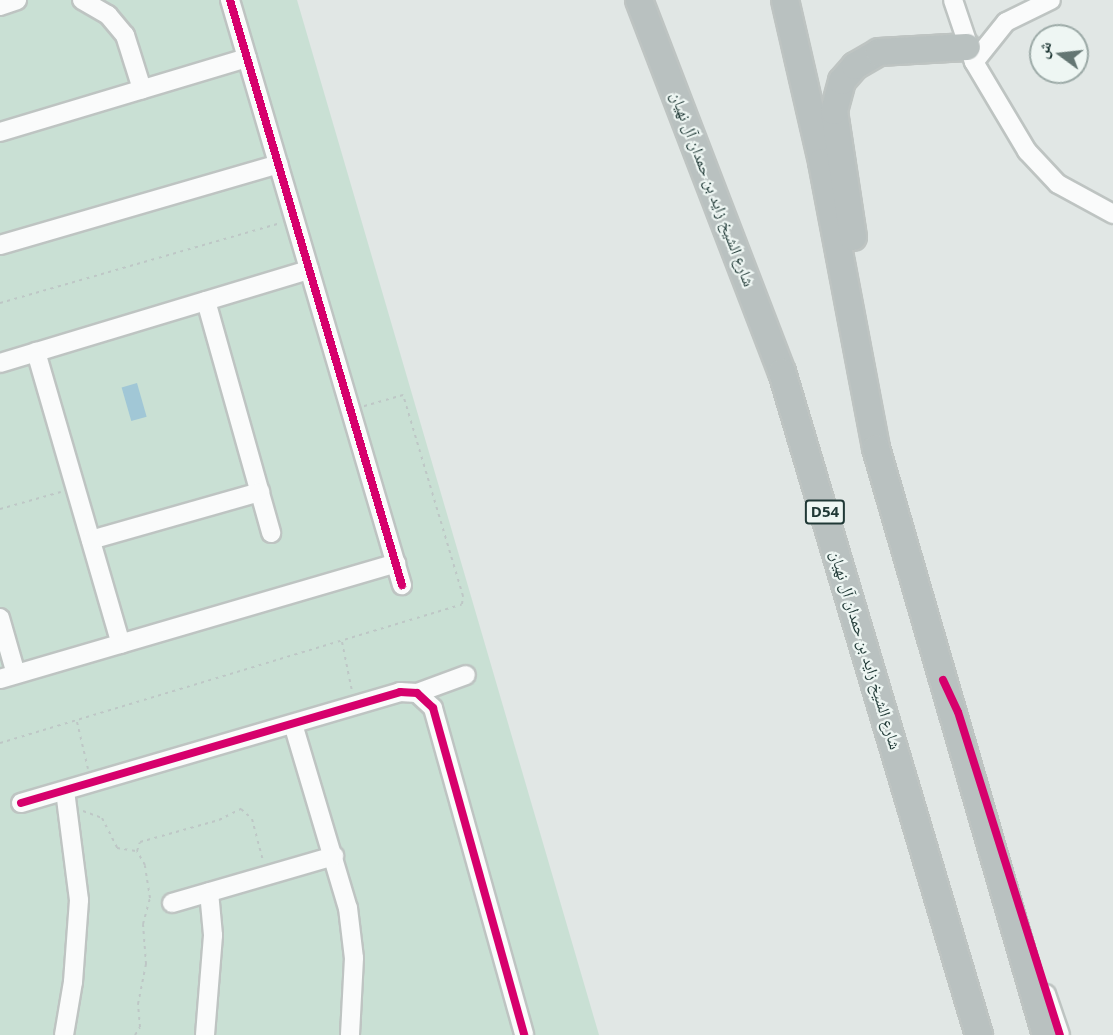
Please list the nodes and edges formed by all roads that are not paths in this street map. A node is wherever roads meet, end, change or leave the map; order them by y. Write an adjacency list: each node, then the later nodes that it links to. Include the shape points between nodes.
1 (17, 0): 8 (street)
2 (82, 0): 11 (street, via 108,15 125,35)
3 (230, 0): 10 (street)
4 (639, 0): 42 (highway, شارع الشيخ زايد بن حمدان آل نهيان / D54, via 782,372)
5 (785, 0): 20 (highway, via 824,173)
6 (953, 0): 9 (street)
7 (1051, 0): 9 (street, via 1006,22)
8 (0, 6)
9 (971, 54): 14 (street, via 1036,163 1070,193); 20 (highway, via 879,52 855,66 837,92 835,122 872,356 872,385)
10 (247, 58): 11 (street); 13 (street)
11 (142, 89): 12 (street)
12 (0, 132)
13 (278, 164): 15 (street); 16 (street)
14 (1113, 214)
15 (0, 243)
16 (309, 270): 17 (street); 24 (street)
17 (206, 301): 18 (street); 21 (street)
18 (36, 352): 19 (street); 23 (street)
19 (0, 363)
20 (866, 406): 30 (highway)
21 (260, 492): 22 (street); 23 (street)
22 (271, 533)
23 (91, 540): 27 (street)
24 (396, 563): 25 (street); 27 (street)
25 (402, 585)
26 (0, 618): 29 (street)
27 (122, 644): 29 (street)
28 (466, 675): 31 (street)
29 (8, 677)
30 (943, 680): 43 (highway); 44 (street, via 958,712)
31 (417, 693): 32 (street, via 400,692); 41 (street, via 433,708)
32 (293, 724): 33 (street); 35 (street)
33 (65, 791): 34 (street); 38 (street, via 79,909)
34 (21, 803)
35 (334, 856): 36 (street); 40 (street, via 353,934)
36 (209, 892): 37 (street); 39 (street, via 212,946)
37 (172, 903)
38 (64, 1035)
39 (205, 1035)
40 (350, 1035)
41 (524, 1035)
42 (979, 1035)
43 (1046, 1035)
44 (1060, 1035)

